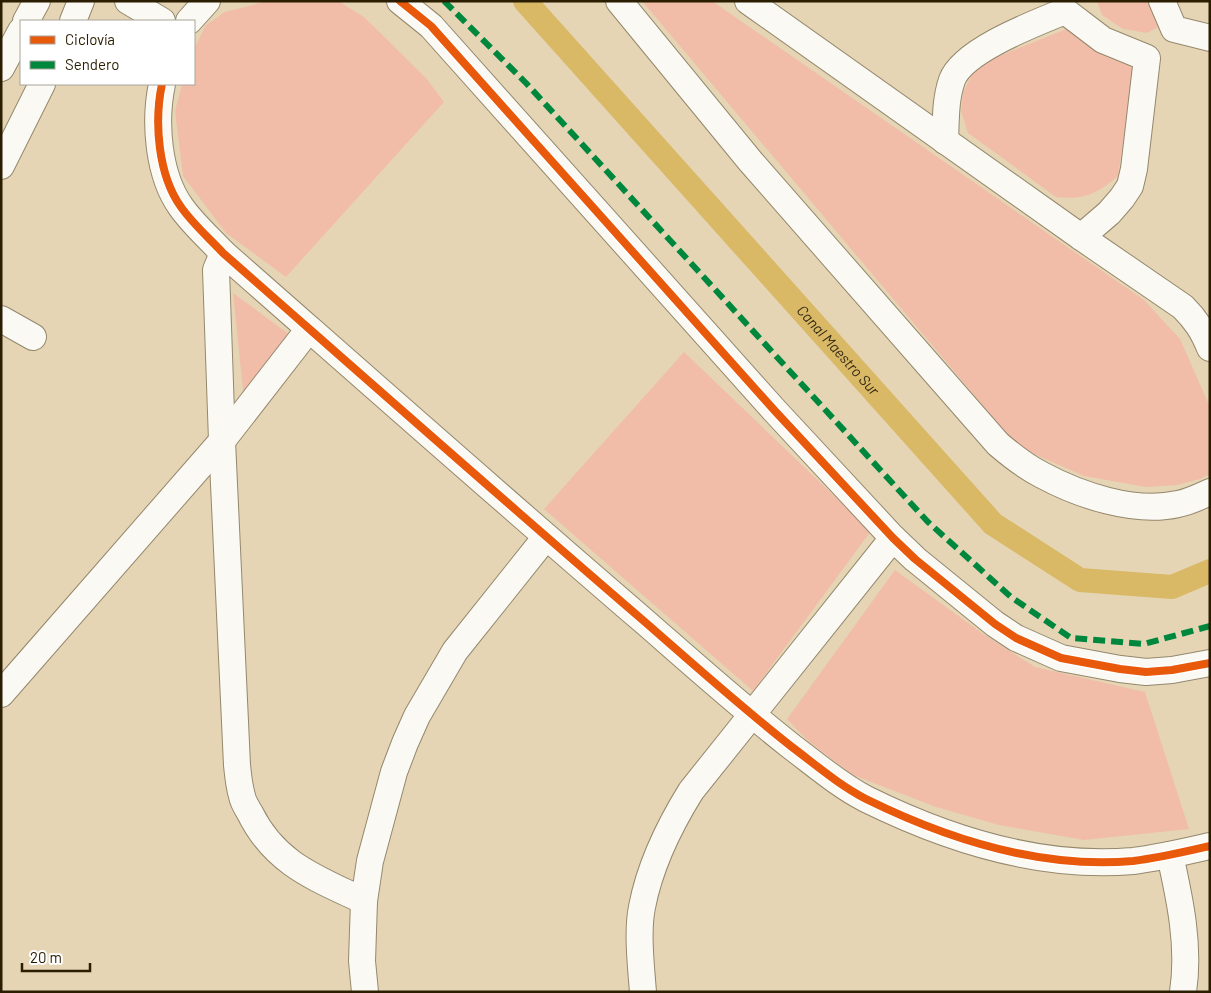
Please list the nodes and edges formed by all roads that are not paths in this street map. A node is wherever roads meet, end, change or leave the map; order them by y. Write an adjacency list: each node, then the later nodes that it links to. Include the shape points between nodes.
1 (37, 1): 9 (street)
2 (81, 1): 10 (street)
3 (128, 1): 11 (street)
4 (400, 1): 30 (street, via 431,26 775,411)
5 (619, 1): 28 (street, via 751,162 998,444 1018,461 1043,476 1094,498 1124,504 1177,505)
6 (748, 1): 19 (street)
7 (1162, 1): 12 (street)
8 (1068, 6): 15 (street, via 1103,40); 19 (street, via 1000,39 964,64 952,79)
9 (27, 20)
10 (72, 20)
11 (160, 20)
12 (1174, 29): 14 (street); 15 (street)
13 (20, 33): 16 (street)
14 (1210, 38)
15 (1147, 58): 21 (street, via 1130,186 1109,212)
16 (1, 68)
17 (42, 85): 20 (street)
18 (162, 85): 22 (street, via 158,129 161,156 170,186 180,206)
19 (945, 142): 21 (street)
20 (1, 166)
21 (1081, 237): 26 (street, via 1183,307 1202,329)
22 (223, 253): 24 (street); 27 (street, via 216,270)
23 (1, 319): 25 (street)
24 (309, 329): 27 (street); 29 (street)
25 (33, 337)
26 (1210, 348)
27 (222, 441): 32 (street); 36 (street, via 237,765 242,797 255,824 271,846 306,873)
28 (1210, 492)
29 (546, 537): 33 (street); 36 (street, via 455,651 417,716 383,809)
30 (893, 538): 31 (street, via 995,624 1016,638 1061,658 1146,672); 33 (street)
31 (1210, 663)
32 (1, 694)
33 (752, 715): 35 (street, via 846,788 938,830 978,844 1056,859 1094,862); 38 (street, via 676,815 651,870 641,909)
34 (1210, 846): 35 (street)
35 (1170, 855): 39 (street, via 1185,946)
36 (364, 901): 37 (street)
37 (364, 992)
38 (643, 992)
39 (1183, 992)

